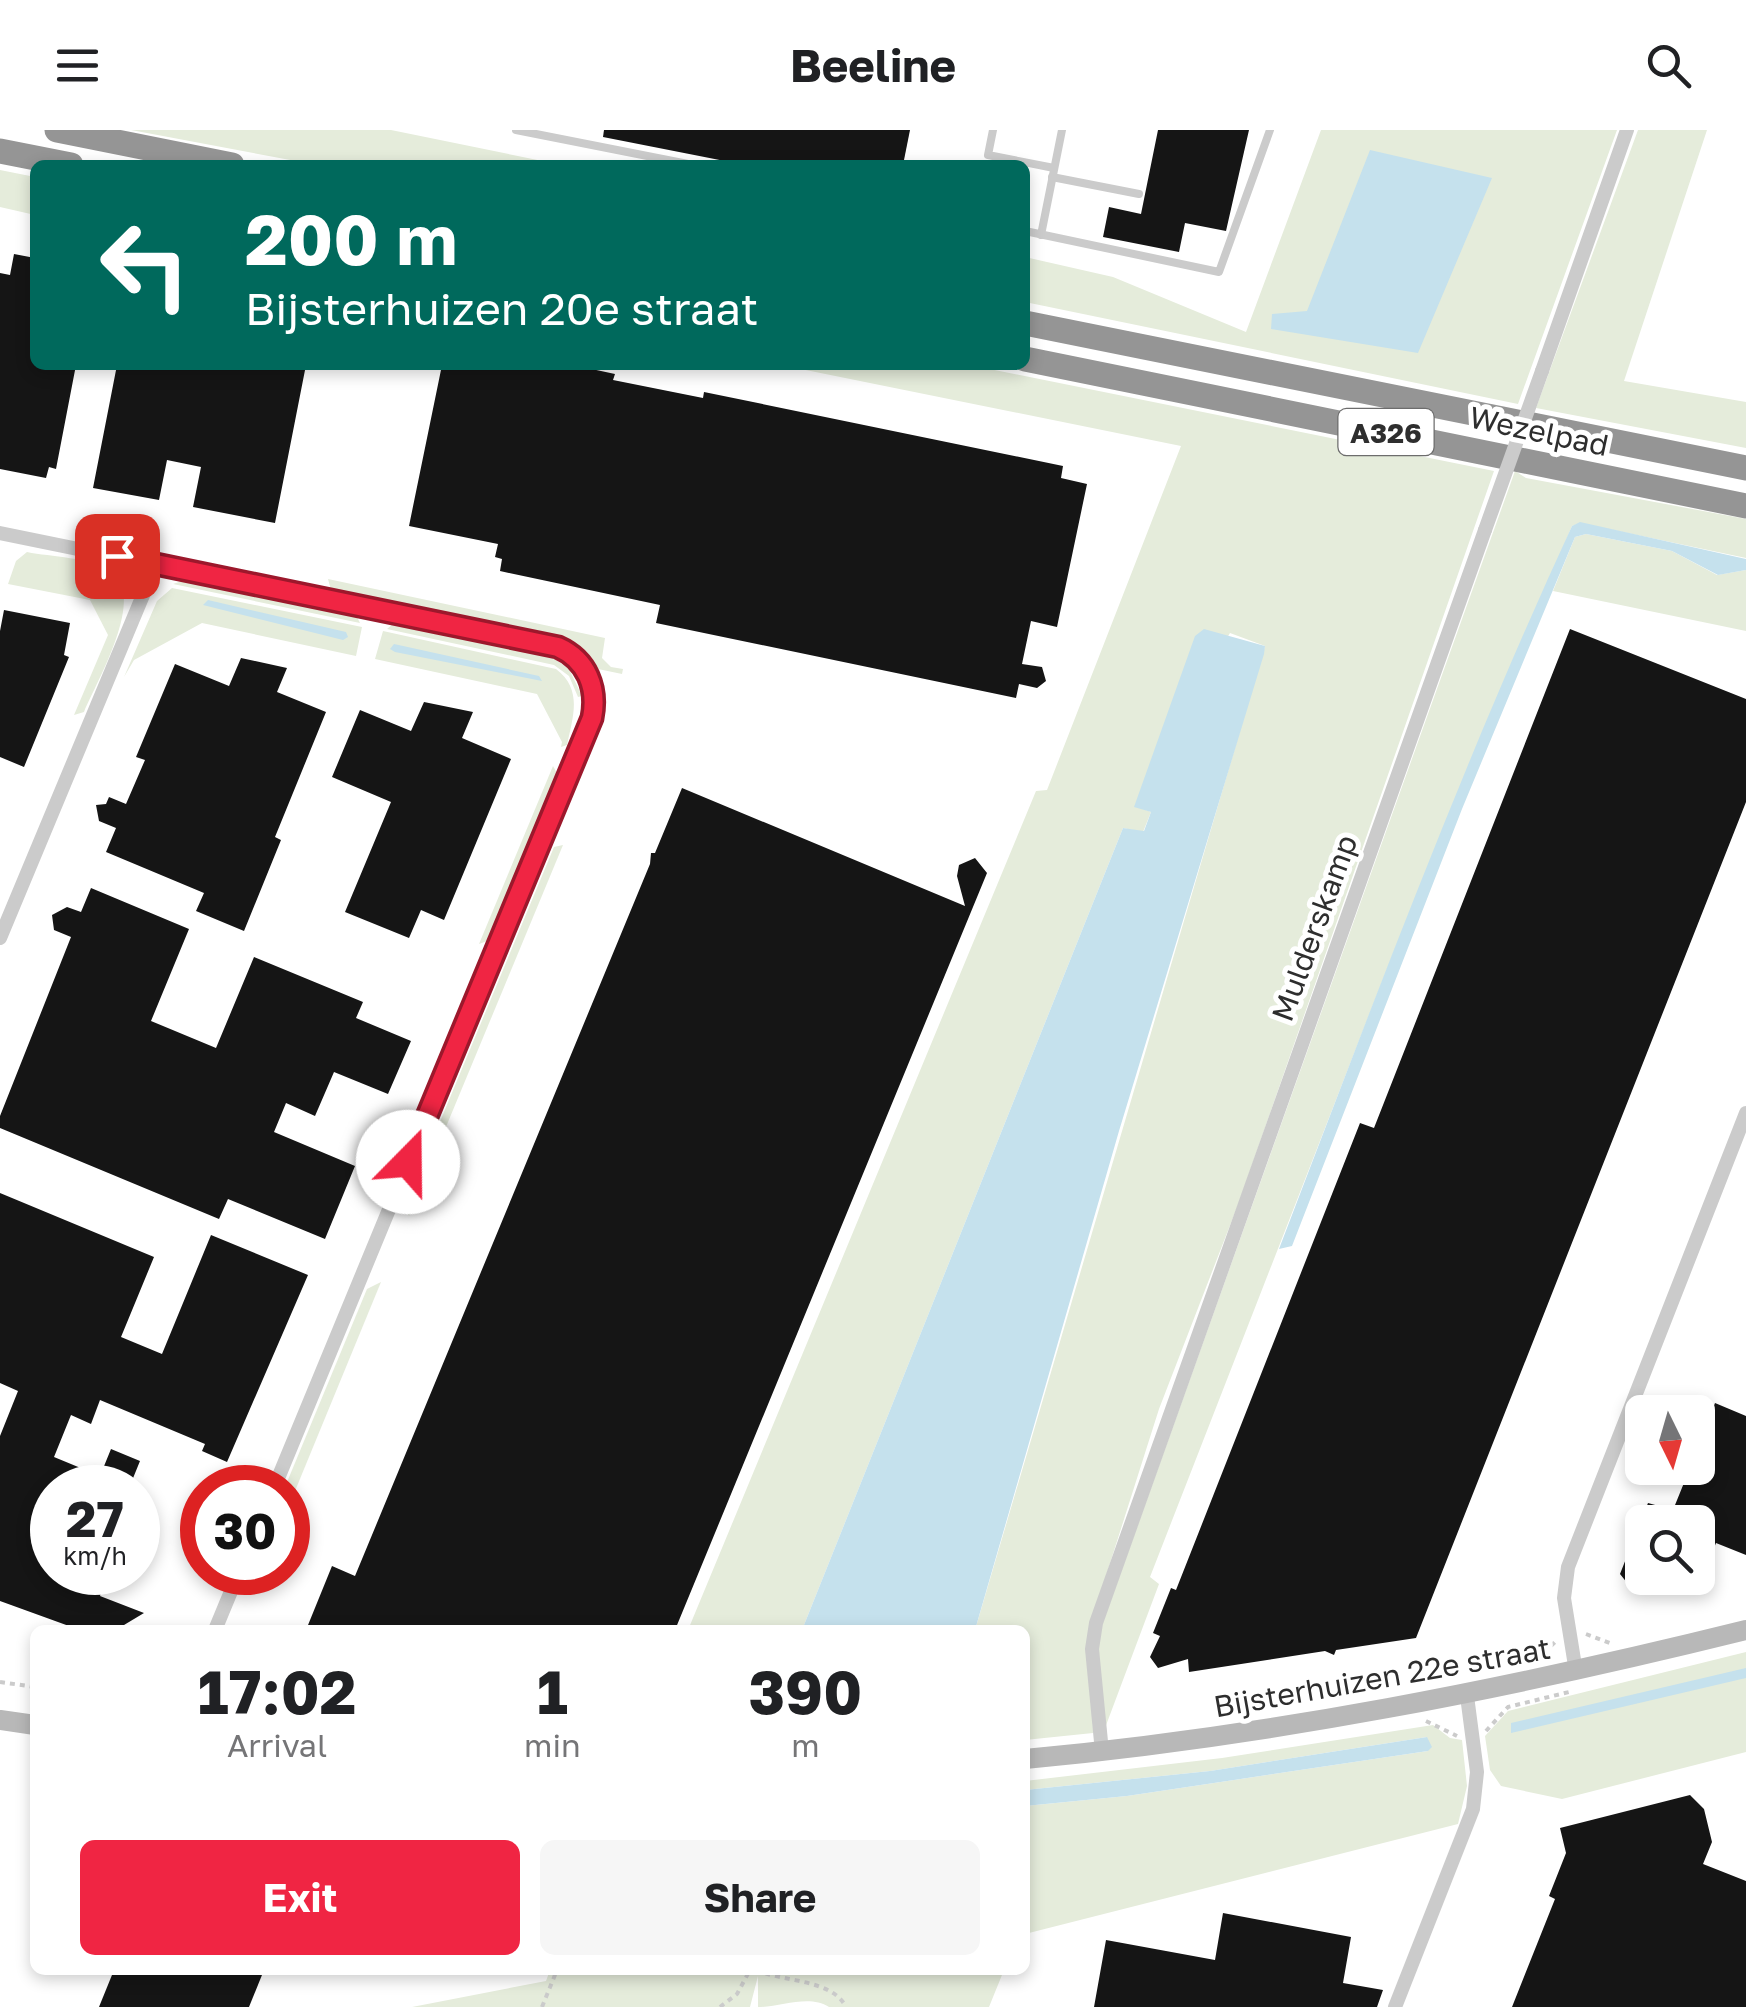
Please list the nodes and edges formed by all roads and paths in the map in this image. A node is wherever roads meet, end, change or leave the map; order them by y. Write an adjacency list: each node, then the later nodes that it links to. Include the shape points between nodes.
1 (58, 130): 9 (highway)
2 (516, 130): 10 (lane)
3 (993, 130): 11 (lane, via 988,155)
4 (1062, 130): 13 (lane)
5 (1270, 130): 16 (lane, via 1219,272)
6 (1626, 130): 35 (street, Mulderskamp, bridge, via 1096,1623 1092,1649)
7 (0, 150): 8 (highway)
8 (47, 160)
9 (207, 160)
10 (669, 160)
11 (997, 160)
12 (1030, 168): 13 (lane)
13 (1053, 173): 14 (lane); 16 (lane)
14 (1139, 194)
15 (1030, 232): 16 (lane)
16 (1041, 235)
17 (1030, 324): 19 (highway, Wezelpad / A326)
18 (1030, 360): 20 (highway, Wezelpad / A326)
19 (1746, 468)
20 (1746, 506)
21 (0, 532): 22 (street)
22 (156, 564): 23 (street); 25 (street, via 558,647 582,664 594,696 592,718)
23 (0, 938)
24 (1746, 1113): 29 (street, via 1568,1567 1564,1598)
25 (283, 1465)
26 (229, 1595): 27 (street)
27 (217, 1625)
28 (1746, 1630): 29 (main road, Bijsterhuizen 22e straat)
29 (1576, 1672): 32 (main road, Bijsterhuizen 22e straat)
30 (0, 1682): 31 (path)
31 (30, 1686)
32 (1467, 1696): 35 (main road, Bijsterhuizen 22e straat); 43 (street, via 1478,1772 1473,1809)
33 (0, 1720): 34 (main road)
34 (30, 1724)
35 (1102, 1752): 36 (main road, Bijsterhuizen 22e straat)
36 (1030, 1759)
37 (555, 1975): 40 (path)
38 (750, 1975): 41 (path)
39 (772, 1975): 42 (path, via 822,1988)
40 (542, 2007)
41 (720, 2007)
42 (846, 2007)
43 (1395, 2007)

